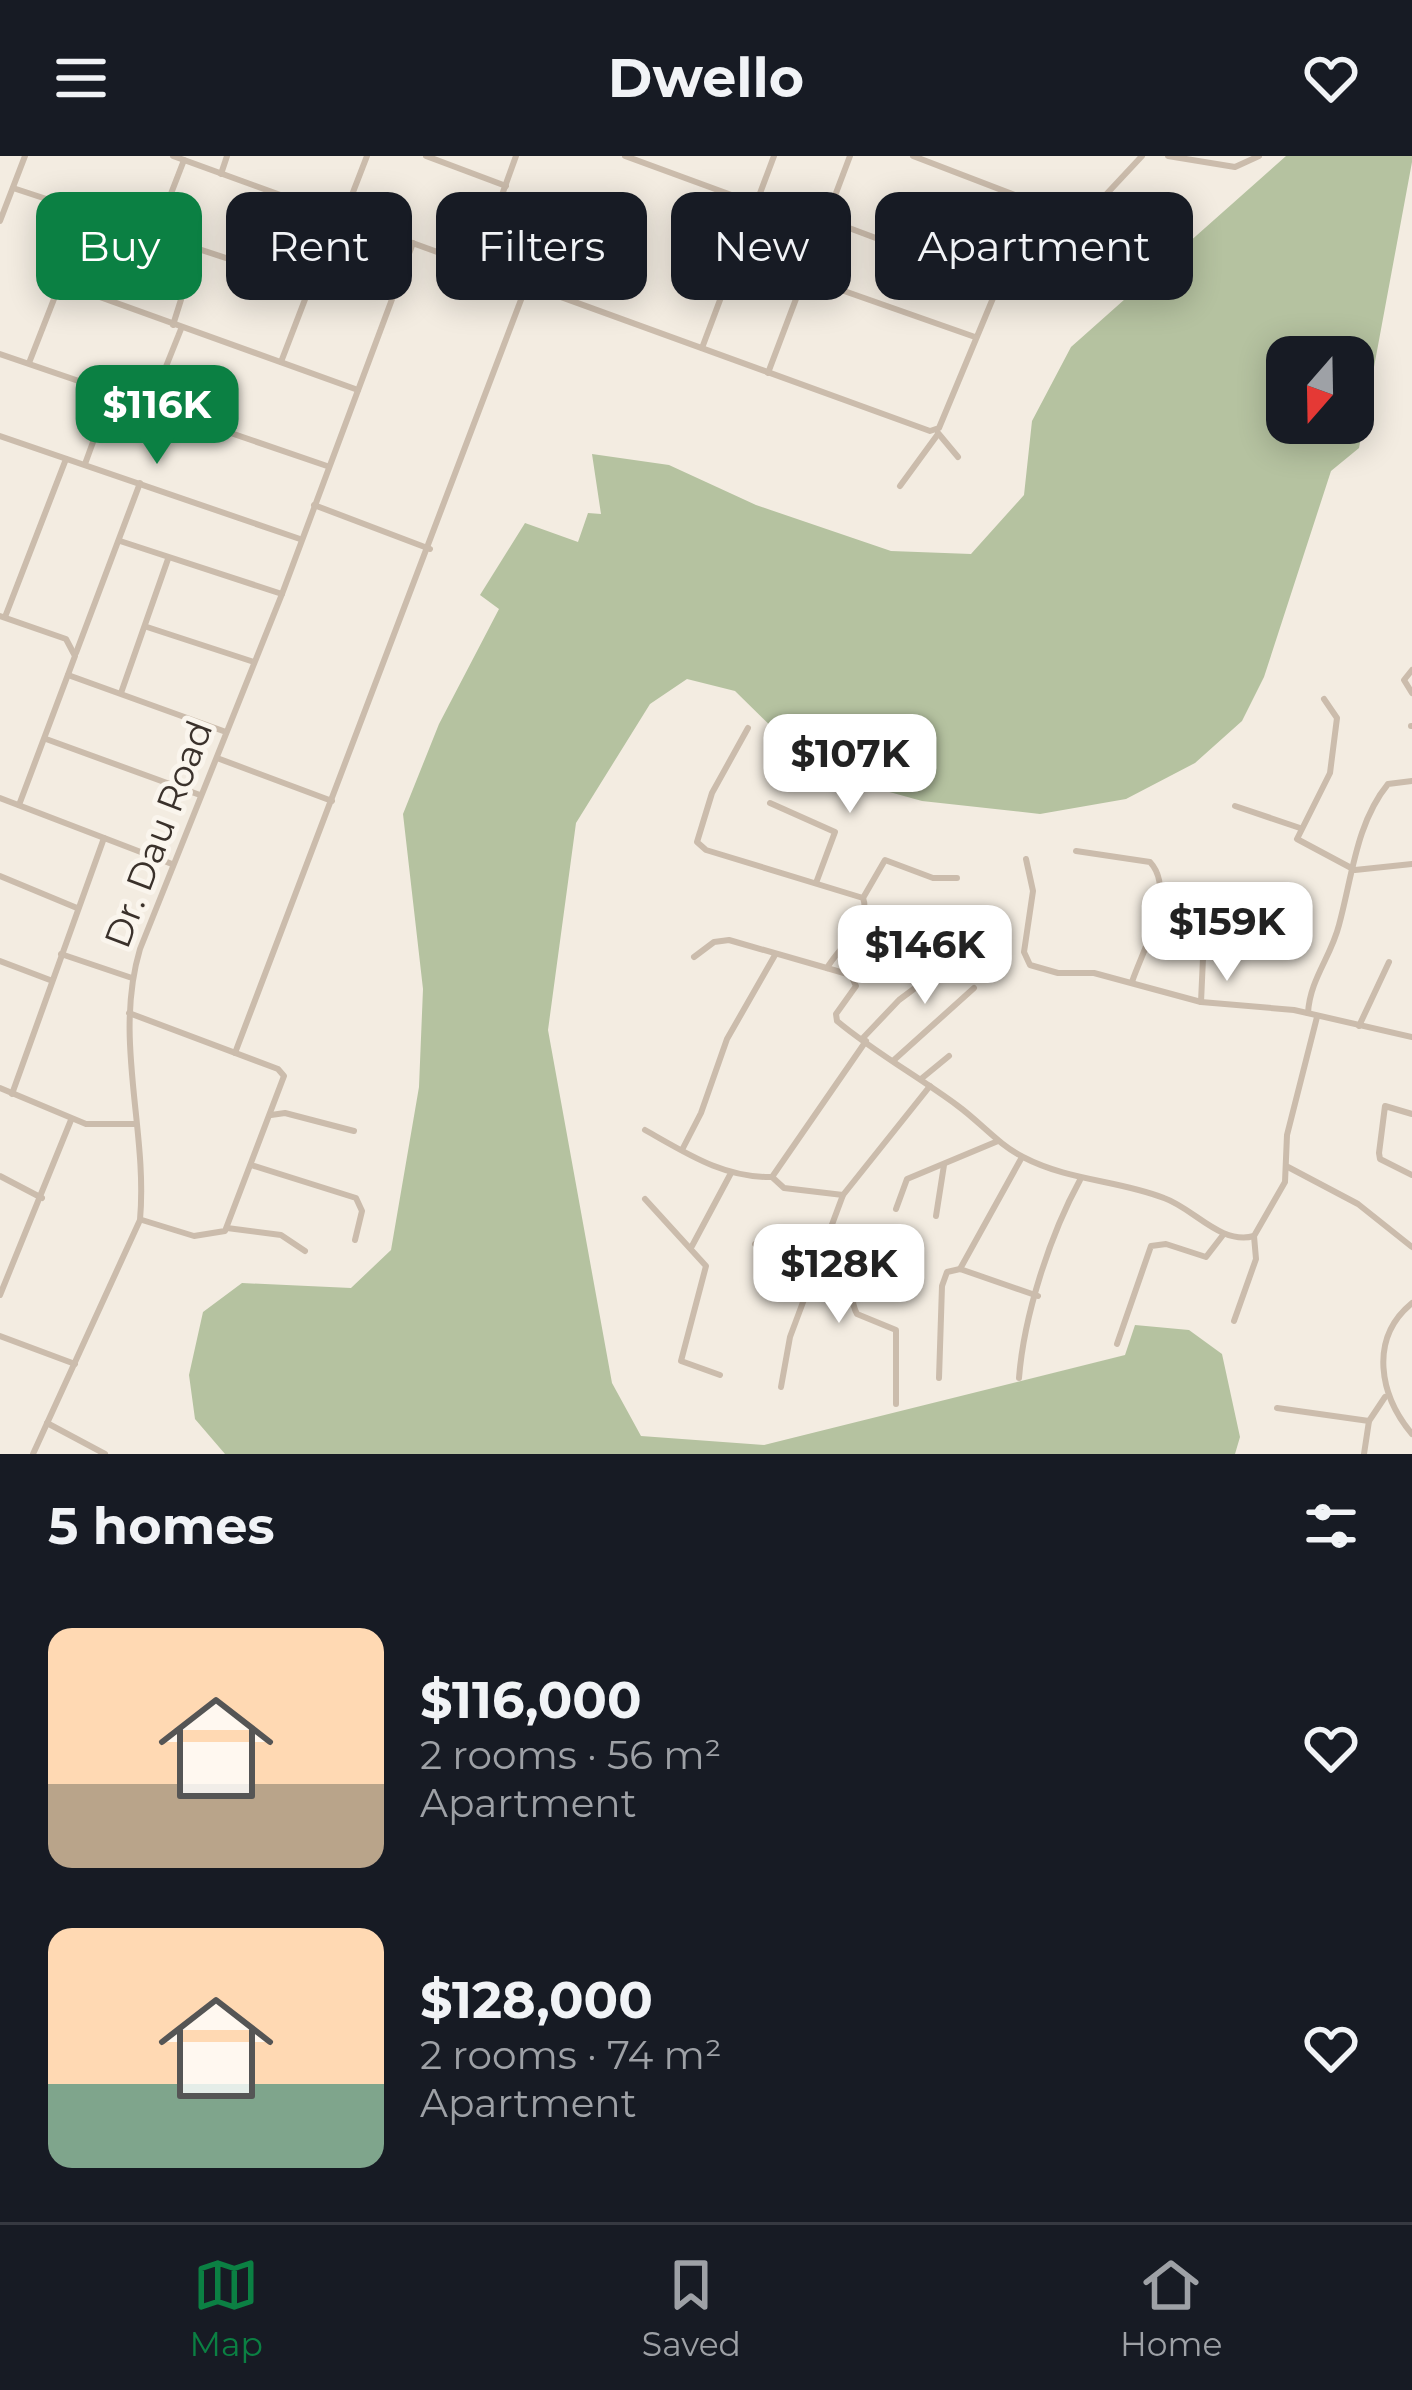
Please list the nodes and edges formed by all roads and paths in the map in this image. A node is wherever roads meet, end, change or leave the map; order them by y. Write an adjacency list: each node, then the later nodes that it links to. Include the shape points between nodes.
1 (25, 156): 18 (street)
2 (173, 156): 15 (street)
3 (227, 156): 16 (street)
4 (367, 156): 21 (street)
5 (426, 156): 17 (street)
6 (516, 156): 17 (street)
7 (625, 156): 14 (street)
8 (774, 156): 24 (street)
9 (850, 156): 25 (street)
10 (913, 156): 26 (street)
11 (1142, 156): 27 (street)
12 (1168, 156): 13 (street, via 1234,167)
13 (1258, 156)
14 (637, 158): 23 (street)
15 (184, 160): 16 (street); 19 (street)
16 (221, 174): 20 (street)
17 (506, 186): 22 (street)
18 (13, 188): 28 (street); 29 (street)
19 (172, 192)
20 (271, 192)
21 (351, 192)
22 (504, 192)
23 (725, 192)
24 (760, 192)
25 (835, 192)
26 (1007, 192)
27 (1108, 192)
28 (36, 195)
29 (0, 221)
30 (413, 243): 31 (street); 50 (street, Dr. Dau Road)
31 (436, 251)
32 (851, 293): 43 (street)
33 (54, 300): 47 (street)
34 (107, 300): 42 (street)
35 (184, 300): 42 (street)
36 (303, 300): 46 (street)
37 (521, 300): 63 (street)
38 (571, 300): 44 (street)
39 (721, 300): 44 (street)
40 (795, 300): 48 (street)
41 (989, 300): 43 (street)
42 (177, 326): 46 (street); 51 (street)
43 (975, 337): 52 (street)
44 (702, 348): 48 (street)
45 (0, 354): 47 (street)
46 (281, 362): 50 (street)
47 (29, 363): 49 (street)
48 (769, 373): 52 (street)
49 (112, 390): 51 (street); 56 (street)
50 (358, 390): 57 (street, Dr. Dau Road)
51 (151, 404): 57 (street)
52 (938, 432): 54 (street); 59 (street)
53 (0, 436): 55 (street)
54 (958, 457)
55 (66, 459): 56 (street); 66 (street)
56 (85, 464): 58 (street)
57 (327, 466): 60 (street, Dr. Dau Road)
58 (140, 483): 61 (street); 62 (street)
59 (900, 486)
60 (314, 505): 61 (street, Dr. Dau Road); 63 (street)
61 (300, 539): 65 (street, Dr. Dau Road)
62 (120, 541): 64 (street); 68 (street)
63 (430, 550): 82 (street)
64 (168, 559): 65 (street); 67 (street)
65 (281, 594): 69 (street, Dr. Dau Road)
66 (2, 617): 68 (street, via 66,639)
67 (147, 627): 69 (street); 72 (street)
68 (75, 656): 71 (street)
69 (254, 662): 76 (street, Dr. Dau Road)
70 (1412, 670): 73 (street, via 1404,680)
71 (68, 675): 72 (street); 77 (street)
72 (121, 693): 76 (street)
73 (1412, 693)
74 (1324, 698): 87 (street, via 1337,718 1331,767)
75 (748, 728): 96 (street, via 712,793 697,842)
76 (226, 732): 78 (street, Dr. Dau Road)
77 (44, 739): 80 (street); 84 (street)
78 (216, 758): 80 (street, Dr. Dau Road); 82 (street)
79 (1412, 781): 93 (street, via 1381,793)
80 (200, 795): 91 (street, Dr. Dau Road)
81 (2, 799): 84 (street); 86 (street)
82 (332, 801): 118 (street)
83 (770, 803): 96 (street, via 835,832)
84 (19, 806): 88 (street)
85 (1235, 806): 87 (street)
86 (0, 810)
87 (1300, 828): 93 (street, via 1299,841)
88 (104, 838): 91 (street); 99 (street)
89 (1076, 851): 109 (street, via 1150,862 1161,876)
90 (1026, 859): 109 (street, via 1033,891 1025,959 1058,974)
91 (172, 864): 107 (street, Dr. Dau Road)
92 (1412, 864): 93 (street)
93 (1355, 870): 113 (street)
94 (0, 876): 99 (street)
95 (957, 878): 98 (street, via 884,860)
96 (816, 883): 98 (street)
97 (1207, 892): 111 (street)
98 (863, 898): 106 (street, via 862,921)
99 (77, 908): 100 (street)
100 (60, 953): 107 (street); 108 (street)
101 (962, 953): 117 (street, via 899,1000)
102 (775, 955): 103 (street, via 721,940); 106 (street); 132 (street, via 728,1039)
103 (694, 958)
104 (0, 961): 108 (street)
105 (1389, 962): 115 (street)
106 (827, 968): 117 (street, via 856,978 836,1018)
107 (132, 978): 112 (street, Dr. Dau Road)
108 (50, 980): 124 (street)
109 (1132, 982): 111 (street)
110 (974, 988): 120 (street)
111 (1201, 1002): 113 (street)
112 (128, 1013): 118 (street); 128 (street, Dr. Dau Road)
113 (1308, 1013): 114 (street)
114 (1317, 1017): 115 (street); 136 (street, via 1287,1135)
115 (1359, 1027): 116 (street)
116 (1412, 1037)
117 (864, 1040): 120 (street); 140 (street)
118 (235, 1053): 126 (street, via 284,1074)
119 (949, 1056): 121 (street)
120 (894, 1060): 121 (street)
121 (921, 1079): 122 (street)
122 (930, 1086): 131 (street); 142 (street)
123 (0, 1088): 124 (street)
124 (12, 1094): 127 (street)
125 (1412, 1114): 138 (street, via 1384,1106 1379,1153)
126 (269, 1116): 130 (street, via 286,1112); 135 (street)
127 (71, 1120): 128 (street); 143 (street)
128 (134, 1124): 147 (street, Dr. Dau Road)
129 (645, 1130): 132 (street)
130 (354, 1131)
131 (998, 1141): 133 (street); 134 (street)
132 (682, 1150): 137 (street)
133 (1022, 1157): 141 (street); 160 (street)
134 (944, 1165): 145 (street, via 907,1179); 146 (street)
135 (251, 1166): 149 (street); 152 (street, via 356,1198 362,1210)
136 (1288, 1167): 151 (street); 155 (street, via 1358,1204)
137 (731, 1173): 140 (street); 154 (street)
138 (1412, 1175)
139 (0, 1176): 143 (street)
140 (772, 1177): 142 (street, via 784,1188)
141 (1081, 1180): 150 (street, via 1167,1199); 162 (street)
142 (843, 1195): 148 (street)
143 (42, 1198): 159 (street)
144 (645, 1198): 154 (street)
145 (896, 1210)
146 (936, 1216)
147 (140, 1220): 149 (street, via 194,1236); 167 (street, Dr. Dau Road)
148 (828, 1227): 157 (street); 173 (street, via 857,1314 896,1330)
149 (227, 1228): 156 (street, via 281,1235)
150 (1223, 1235): 151 (street); 166 (street, via 1206,1257 1151,1246)
151 (1254, 1236): 164 (street, via 1256,1259)
152 (355, 1240)
153 (755, 1244): 157 (street)
154 (692, 1246): 168 (street, via 706,1272 681,1361)
155 (1412, 1247)
156 (305, 1251)
157 (818, 1254): 171 (street)
158 (0, 1261): 159 (street)
159 (10, 1267): 161 (street)
160 (960, 1270): 162 (street); 169 (street, via 947,1271 942,1286)
161 (0, 1294)
162 (1038, 1296): 170 (street)
163 (1412, 1303): 172 (street, via 1387,1342)
164 (1234, 1321)
165 (0, 1336): 167 (street)
166 (1117, 1344)
167 (75, 1364): 176 (street, Dr. Dau Road)
168 (720, 1375)
169 (939, 1378)
170 (1019, 1378)
171 (781, 1387)
172 (1386, 1395): 175 (street); 177 (street)
173 (896, 1404)
174 (1277, 1408): 175 (street)
175 (1369, 1421): 180 (street)
176 (47, 1424): 178 (street, Dr. Dau Road); 179 (street)
177 (1412, 1435)
178 (33, 1454)
179 (105, 1454)
180 (1364, 1454)

